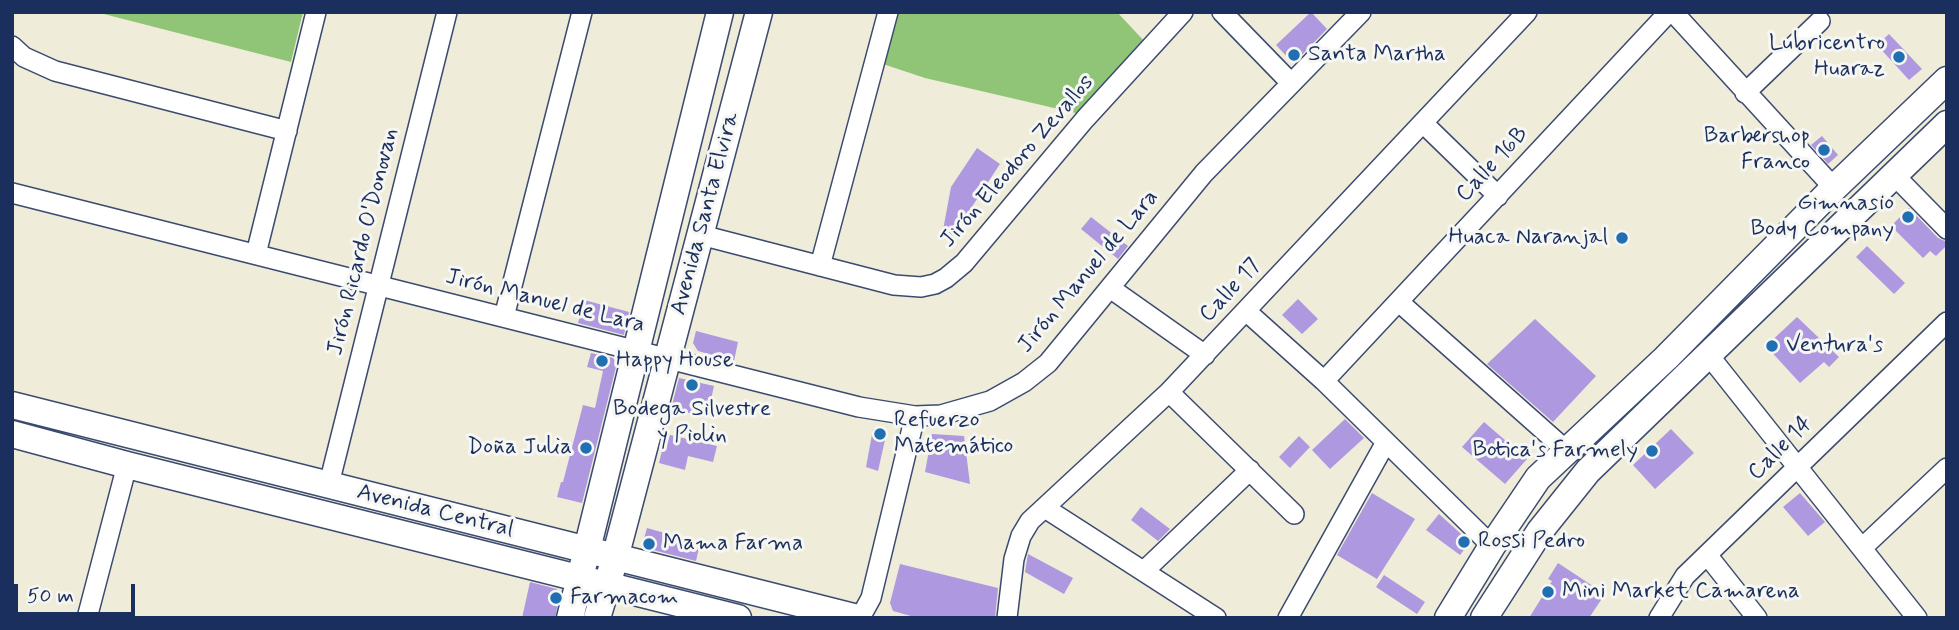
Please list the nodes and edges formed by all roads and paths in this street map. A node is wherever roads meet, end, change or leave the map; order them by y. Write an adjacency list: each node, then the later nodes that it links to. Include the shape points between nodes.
1 (316, 12): 19 (street)
2 (447, 12): 28 (street, Jirón Ricardo O'Donovan)
3 (582, 12): 32 (street)
4 (720, 12): 34 (main road, Avenida Santa Elvira)
5 (759, 12): 25 (main road, Avenida Santa Elvira)
6 (888, 12): 27 (street)
7 (1183, 12): 27 (street, Jirón Eleodoro Zevallos, via 946,278 908,287)
8 (1222, 12): 15 (street)
9 (1361, 12): 15 (street, Jirón Manuel de Lara)
10 (1527, 12): 17 (street, Calle 17)
11 (1671, 12): 16 (street); 23 (street, Calle 16B)
12 (1820, 21): 16 (street)
13 (12, 46): 19 (street, via 55,71)
14 (1947, 80): 21 (main road)
15 (1290, 82): 29 (street, Jirón Manuel de Lara, via 1204,173)
16 (1745, 93): 21 (street)
17 (1423, 123): 23 (street); 31 (street, Calle 17)
18 (1947, 124): 20 (main road)
19 (287, 131): 26 (street)
20 (1894, 175): 24 (street); 35 (main road)
21 (1834, 188): 44 (main road)
22 (12, 193): 26 (street, Jirón Manuel de Lara)
23 (1498, 196): 30 (street, Calle 16B)
24 (1947, 229)
25 (701, 235): 27 (street, Jirón Eleodoro Zevallos); 37 (main road, Avenida Santa Elvira)
26 (256, 254): 28 (street, Jirón Manuel de Lara)
27 (820, 266)
28 (379, 285): 32 (street, Jirón Manuel de Lara); 49 (street, Jirón Ricardo O'Donovan)
29 (1110, 288): 36 (street); 41 (street, Jirón Manuel de Lara, via 1048,363 1024,382 974,407)
30 (1399, 302): 38 (street, Calle 16B); 44 (street)
31 (1246, 311): 36 (street, Calle 17); 38 (street)
32 (504, 317): 34 (street, Jirón Manuel de Lara)
33 (1947, 322): 46 (street, Calle 14)
34 (637, 350): 37 (street, Jirón Manuel de Lara); 54 (main road, Avenida Santa Elvira)
35 (1707, 353): 46 (street); 68 (main road, via 1588,471 1540,531)
36 (1205, 355): 39 (street, Calle 17)
37 (668, 358): 41 (street, Jirón Manuel de Lara, via 859,407); 56 (main road, Avenida Santa Elvira)
38 (1324, 382): 43 (street)
39 (1169, 392): 48 (street); 50 (street, Calle 17)
40 (12, 405): 49 (main road, Avenida Central)
41 (915, 416): 63 (street, via 871,598)
42 (12, 434): 45 (main road, Avenida Central)
43 (1386, 442): 52 (street); 66 (street)
44 (1568, 452): 52 (main road, via 1538,478)
45 (127, 465): 58 (main road, Avenida Central); 59 (street)
46 (1797, 466): 53 (street); 55 (street, Calle 14)
47 (1947, 468): 53 (street)
48 (1250, 470): 51 (street); 57 (street)
49 (329, 484): 54 (main road, Avenida Central)
50 (1045, 508): 57 (street); 64 (street, Calle 17, via 1021,536)
51 (1294, 514)
52 (1492, 546): 67 (main road)
53 (1862, 548): 71 (street)
54 (588, 551): 56 (main road, Avenida Central); 58 (main road, Avenida Santa Elvira)
55 (1708, 556): 69 (street, Calle 14, via 1685,576); 70 (street)
56 (615, 558): 58 (main road, Avenida Santa Elvira); 63 (main road, Avenida Central)
57 (1144, 571): 65 (street)
58 (594, 580): 60 (main road, Avenida Santa Elvira); 61 (main road, Avenida Santa Elvira); 62 (main road, Avenida Central)
59 (87, 618)
60 (570, 618)
61 (597, 618)
62 (738, 618)
63 (859, 618)
64 (1007, 618)
65 (1216, 618)
66 (1288, 618)
67 (1448, 618)
68 (1484, 618)
69 (1659, 618)
70 (1757, 618)
71 (1917, 618)

